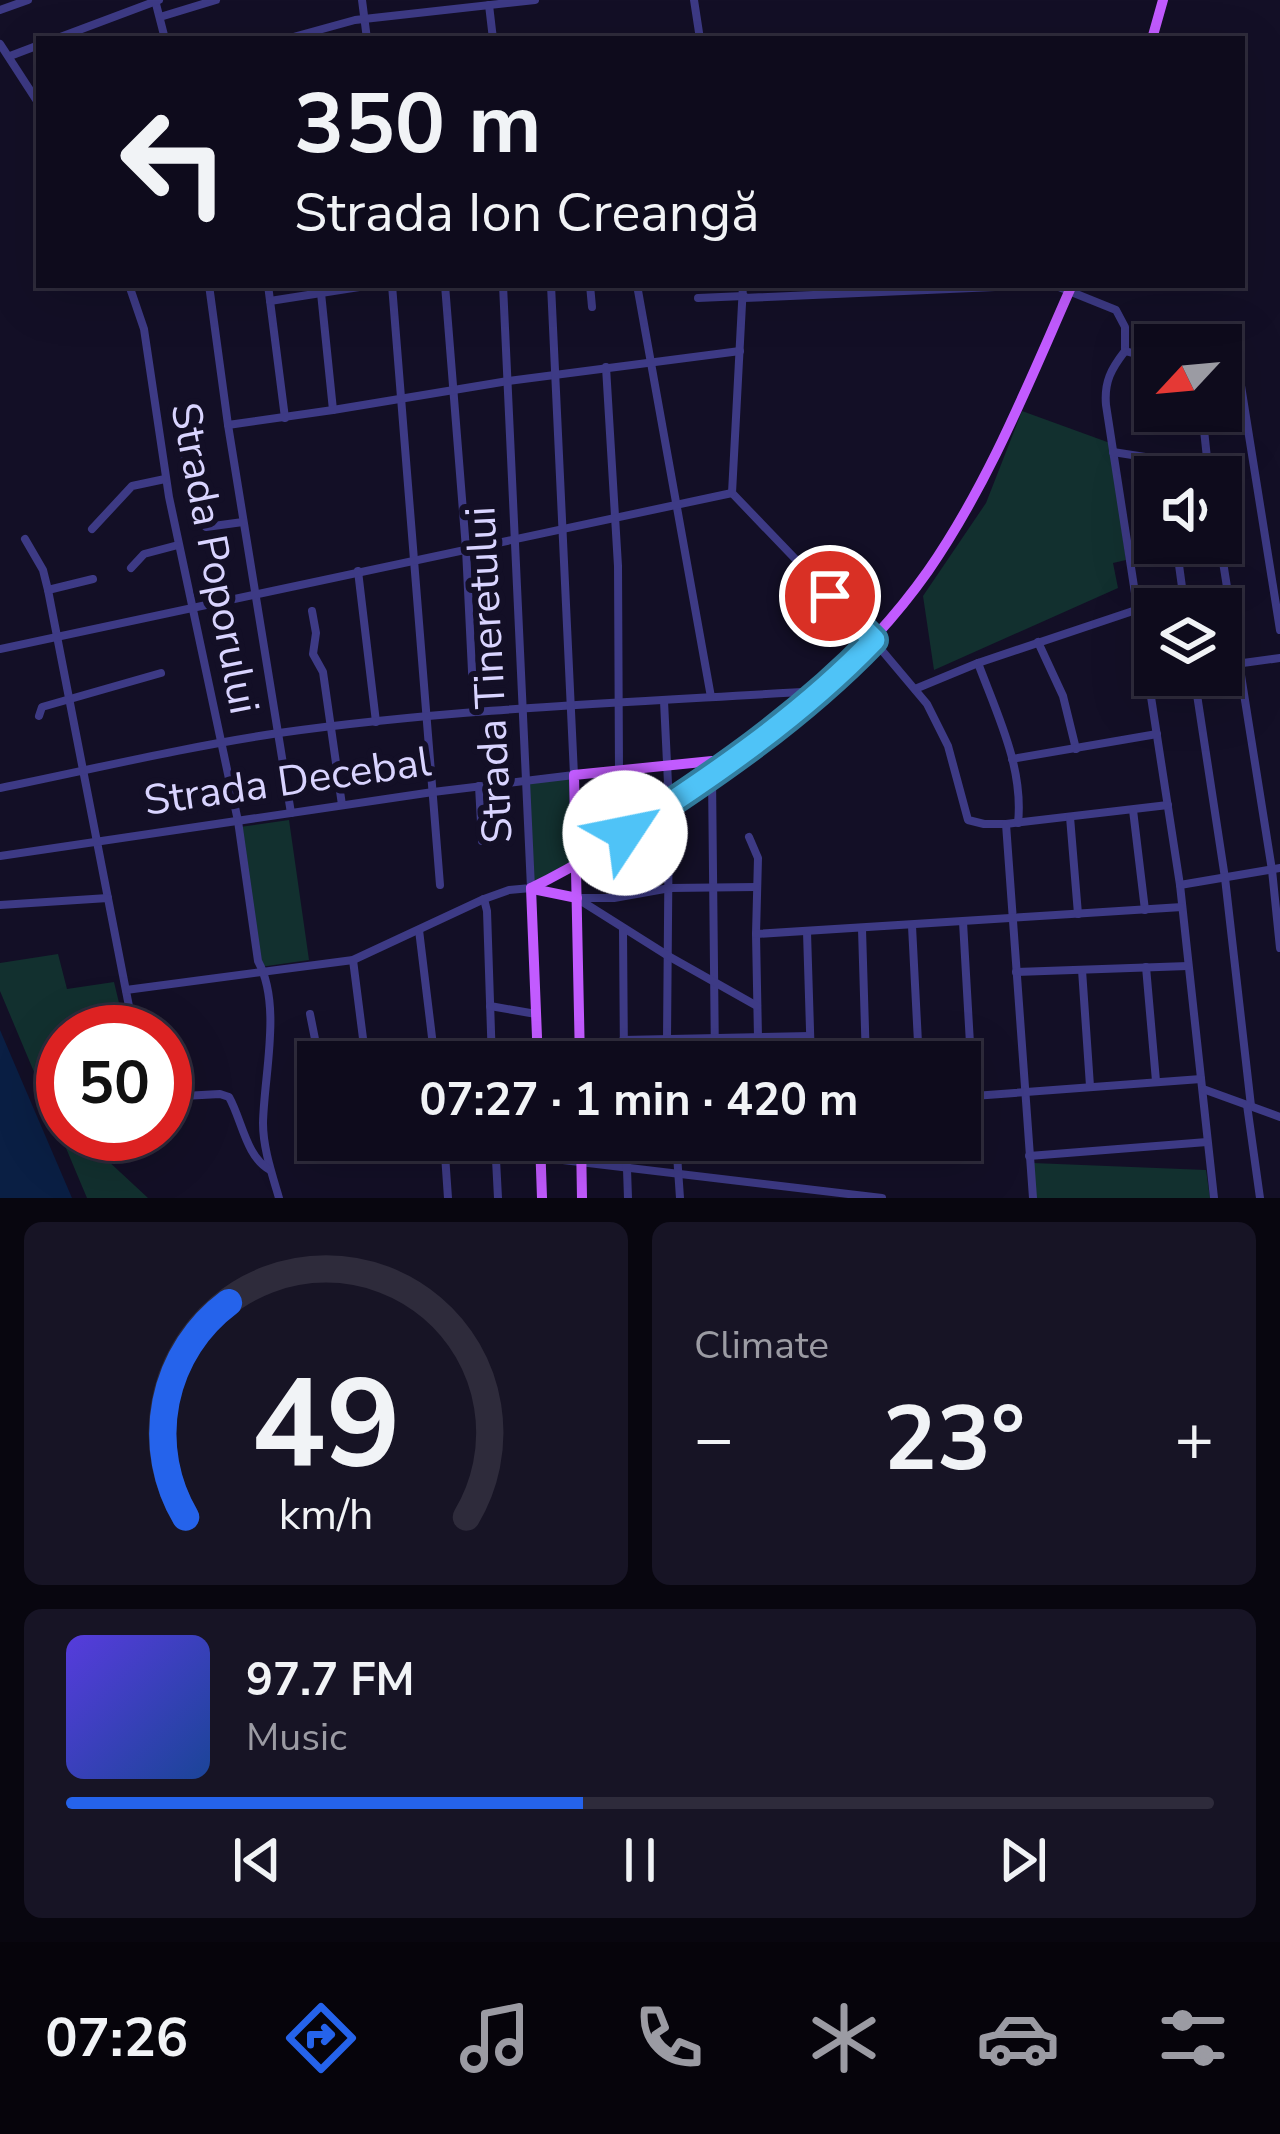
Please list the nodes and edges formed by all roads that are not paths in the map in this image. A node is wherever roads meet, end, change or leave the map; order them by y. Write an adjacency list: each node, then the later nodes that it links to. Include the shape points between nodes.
1 (28, 0): 9 (street)
2 (157, 0): 10 (street); 12 (street)
3 (216, 0): 10 (street)
4 (362, 0): 11 (street)
5 (536, 0): 8 (street)
6 (694, 0): 17 (street)
7 (1163, 0): 18 (main road)
8 (489, 2): 11 (street); 16 (street)
9 (0, 10)
10 (160, 17): 13 (street)
11 (364, 19): 14 (street); 15 (street)
12 (63, 36)
13 (163, 36)
14 (298, 36)
15 (367, 36)
16 (493, 36)
17 (700, 36)
18 (1153, 36)
19 (0, 44): 21 (street)
20 (36, 46): 21 (street)
21 (10, 56): 22 (street)
22 (36, 99)
23 (130, 288): 56 (street, Strada Poporului, via 144,328)
24 (208, 288): 53 (street)
25 (268, 288): 38 (street)
26 (353, 288): 35 (street)
27 (392, 288): 49 (street)
28 (446, 288): 47 (street)
29 (503, 288): 46 (street, Strada Tineretului)
30 (551, 288): 45 (street)
31 (590, 288): 39 (street)
32 (638, 288): 43 (street)
33 (930, 288): 36 (street)
34 (1071, 288): 41 (street, via 1120,314); 79 (main road, via 969,503)
35 (321, 293): 38 (street); 51 (street)
36 (744, 293): 37 (street); 40 (street)
37 (698, 298)
38 (270, 301): 52 (street)
39 (592, 307)
40 (740, 351): 43 (street); 57 (street)
41 (1125, 351): 42 (street); 54 (street, via 1106,382)
42 (1134, 353)
43 (650, 362): 44 (street); 58 (street)
44 (606, 367): 45 (street); 59 (street)
45 (554, 374): 46 (street); 62 (street)
46 (508, 381): 47 (street); 64 (street, Strada Tineretului)
47 (453, 390): 49 (street); 66 (street)
48 (1242, 392): 77 (street)
49 (402, 399): 51 (street); 67 (street)
50 (178, 410): 60 (street, via 199,521)
51 (333, 410): 52 (street)
52 (284, 418): 53 (street)
53 (228, 425): 60 (street)
54 (1113, 452): 55 (street); 73 (street)
55 (1139, 456)
56 (165, 478): 61 (street, via 132,486); 65 (street, Strada Poporului)
57 (732, 493): 58 (street); 79 (street)
58 (676, 506): 59 (street); 91 (street)
59 (616, 518): 62 (street); 94 (street)
60 (243, 522): 72 (street)
61 (92, 529)
62 (562, 530): 64 (street); 95 (street)
63 (26, 539): 71 (street)
64 (514, 539): 66 (street); 96 (street, Strada Tineretului)
65 (178, 545): 68 (street, via 144,554); 74 (street, Strada Poporului)
66 (466, 549): 67 (street); 97 (street)
67 (416, 559): 69 (street); 99 (street)
68 (131, 568)
69 (358, 571): 72 (street); 100 (street)
70 (93, 579): 71 (street)
71 (48, 590): 78 (street)
72 (256, 594): 74 (street); 102 (street)
73 (1134, 596)
74 (192, 608): 78 (street); 104 (street, Strada Poporului)
75 (312, 610): 101 (street)
76 (1134, 611): 80 (street)
77 (1280, 630)
78 (58, 637): 81 (street); 92 (street)
79 (874, 640): 87 (street); 88 (main road)
80 (1038, 642): 83 (street); 105 (street)
81 (0, 649)
82 (1280, 658): 84 (street)
83 (979, 663): 87 (street); 106 (street)
84 (1242, 663)
85 (160, 673): 92 (street)
86 (1242, 680): 131 (street)
87 (915, 688): 125 (street, via 948,746 968,820)
88 (819, 691): 91 (street); 107 (main road)
89 (1153, 696): 103 (street)
90 (1197, 696): 132 (street)
91 (711, 698): 93 (street)
92 (70, 700): 98 (street, via 39,708); 109 (street)
93 (664, 701): 94 (street); 108 (street)
94 (617, 703): 95 (street); 110 (street)
95 (571, 706): 96 (street); 112 (street)
96 (522, 709): 97 (street); 113 (street, Strada Tineretului)
97 (474, 712): 99 (street)
98 (39, 716)
99 (427, 716): 100 (street); 116 (street)
100 (376, 722): 101 (street)
101 (332, 727): 102 (street); 118 (street)
102 (277, 734): 104 (street); 121 (street)
103 (1156, 734): 105 (street); 119 (street)
104 (223, 743): 109 (street); 123 (street, Strada Poporului)
105 (1076, 749): 106 (street)
106 (1012, 759): 124 (street)
107 (727, 765): 108 (main road, Strada Decebal); 111 (main road)
108 (667, 766): 110 (main road, Strada Decebal); 117 (street)
109 (84, 771): 115 (street); 127 (street)
110 (619, 771): 112 (main road, Strada Decebal)
111 (712, 775): 117 (main road); 138 (street)
112 (574, 776): 113 (street, Strada Decebal); 130 (main road)
113 (525, 781): 114 (street, Strada Decebal); 136 (street, Strada Tineretului)
114 (479, 786): 116 (street, Strada Decebal); 128 (street)
115 (0, 788)
116 (433, 792): 118 (street, Strada Decebal); 133 (street)
117 (670, 804): 130 (main road); 137 (street)
118 (341, 805): 121 (street, Strada Decebal)
119 (1168, 805): 120 (street); 134 (street)
120 (1133, 810): 122 (street); 145 (street)
121 (291, 813): 123 (street, Strada Decebal)
122 (1070, 817): 124 (street); 147 (street)
123 (238, 821): 127 (street, Strada Decebal); 163 (street, Strada Poporului)
124 (1018, 823): 125 (street)
125 (1006, 824): 148 (street)
126 (749, 836): 135 (street)
127 (98, 841): 129 (street, Strada Decebal); 139 (street)
128 (482, 841)
129 (0, 856)
130 (576, 866): 136 (main road); 140 (main road)
131 (1276, 869): 132 (street); 156 (street)
132 (1225, 878): 134 (street); 193 (street)
133 (440, 885)
134 (1180, 885): 143 (street)
135 (756, 887): 138 (street); 155 (street)
136 (531, 888): 140 (main road); 141 (street); 170 (main road, Strada Tineretului)
137 (670, 888): 138 (street); 140 (street); 157 (street)
138 (714, 888): 164 (street)
139 (108, 898): 142 (street); 165 (street)
140 (577, 898): 144 (street); 146 (main road)
141 (484, 899): 153 (street); 167 (street)
142 (0, 905)
143 (1182, 907): 145 (street); 159 (street)
144 (591, 908): 146 (street); 151 (street)
145 (1144, 910): 147 (street)
146 (577, 913): 181 (main road)
147 (1078, 914): 148 (street)
148 (1013, 918): 149 (street); 162 (street)
149 (963, 922): 150 (street); 186 (street)
150 (912, 926): 152 (street); 185 (street)
151 (622, 928): 157 (street); 175 (street)
152 (862, 928): 154 (street); 184 (street)
153 (419, 930): 158 (street); 178 (street)
154 (807, 932): 155 (street); 171 (street)
155 (756, 934): 168 (street)
156 (1280, 948)
157 (670, 957): 164 (street); 174 (street)
158 (352, 961): 163 (street); 177 (street)
159 (1188, 966): 160 (street); 188 (street)
160 (1146, 968): 161 (street); 187 (street)
161 (1082, 970): 162 (street); 189 (street)
162 (1016, 972): 190 (street)
163 (265, 973): 165 (street); 205 (street, Strada Poporului, via 263,1124)
164 (714, 983): 168 (street); 172 (street)
165 (126, 990): 166 (street)
166 (129, 1005)
167 (490, 1006): 170 (street); 179 (street)
168 (757, 1006): 173 (street)
169 (310, 1014): 176 (street)
170 (536, 1014): 180 (main road, Strada Tineretului)
171 (811, 1036): 173 (street); 183 (street)
172 (713, 1038): 173 (street); 174 (street); 182 (street)
173 (758, 1038)
174 (667, 1039): 175 (street)
175 (623, 1040)
176 (315, 1041)
177 (363, 1041)
178 (432, 1041)
179 (491, 1041)
180 (537, 1041)
181 (580, 1041)
182 (713, 1041)
183 (811, 1041)
184 (865, 1041)
185 (918, 1041)
186 (966, 1041)
187 (1156, 1082): 188 (street); 189 (street)
188 (1202, 1084): 193 (street); 195 (street)
189 (1090, 1086): 190 (street)
190 (1024, 1092): 192 (street); 196 (street)
191 (192, 1096): 205 (street, via 229,1097 255,1158)
192 (981, 1096)
193 (1249, 1106): 194 (street); 217 (street)
194 (1280, 1117)
195 (1208, 1142): 196 (street); 216 (street)
196 (1029, 1156): 215 (street)
197 (445, 1161): 208 (street)
198 (496, 1161): 209 (street)
199 (541, 1161): 210 (main road)
200 (574, 1161): 203 (street)
201 (627, 1161): 204 (street)
202 (678, 1161): 206 (street)
203 (582, 1162): 204 (street); 211 (main road)
204 (627, 1168): 206 (street); 212 (street)
205 (272, 1171): 207 (street, Strada Poporului)
206 (680, 1174): 213 (street); 214 (street)
207 (279, 1198)
208 (448, 1198)
209 (498, 1198)
210 (542, 1198)
211 (582, 1198)
212 (628, 1198)
213 (680, 1198)
214 (882, 1198)
215 (1033, 1198)
216 (1214, 1198)
217 (1260, 1198)

